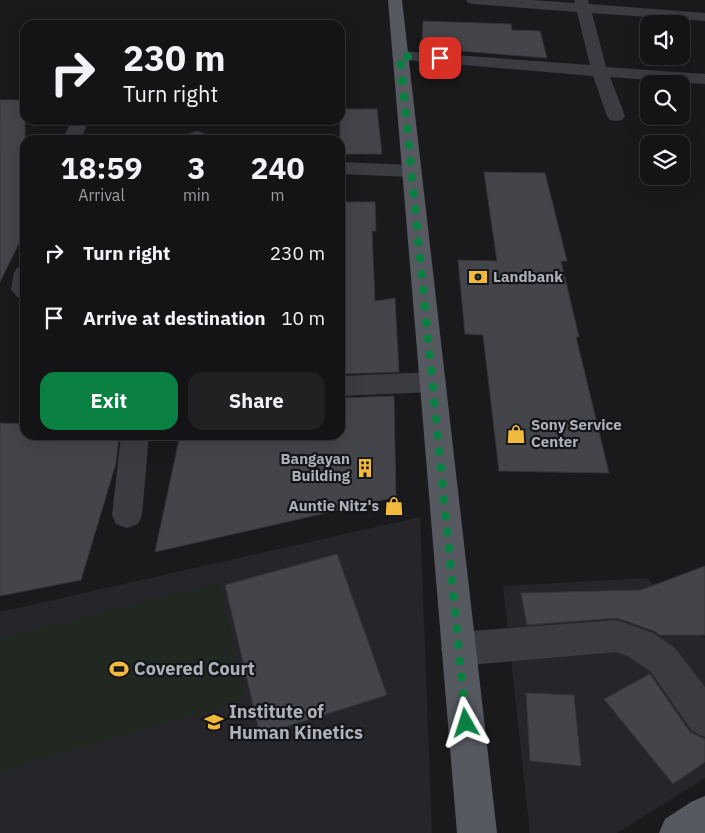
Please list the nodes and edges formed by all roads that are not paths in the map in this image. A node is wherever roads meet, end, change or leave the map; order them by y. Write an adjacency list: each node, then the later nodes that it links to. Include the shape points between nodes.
1 (395, 0): 5 (main road)
2 (473, 0): 3 (street)
3 (582, 4): 4 (street); 6 (street)
4 (705, 18)
5 (400, 56): 6 (street); 10 (main road)
6 (599, 70): 7 (street); 8 (street)
7 (705, 79)
8 (616, 116)
9 (345, 168): 10 (street)
10 (412, 171): 11 (main road)
11 (433, 382): 12 (street); 15 (main road)
12 (345, 386)
13 (135, 440): 14 (street)
14 (127, 516)
15 (458, 649): 16 (street, via 617,636 641,644 663,660); 18 (main road)
16 (705, 718)
17 (705, 816): 19 (main road)
18 (477, 833)
19 (679, 833)

